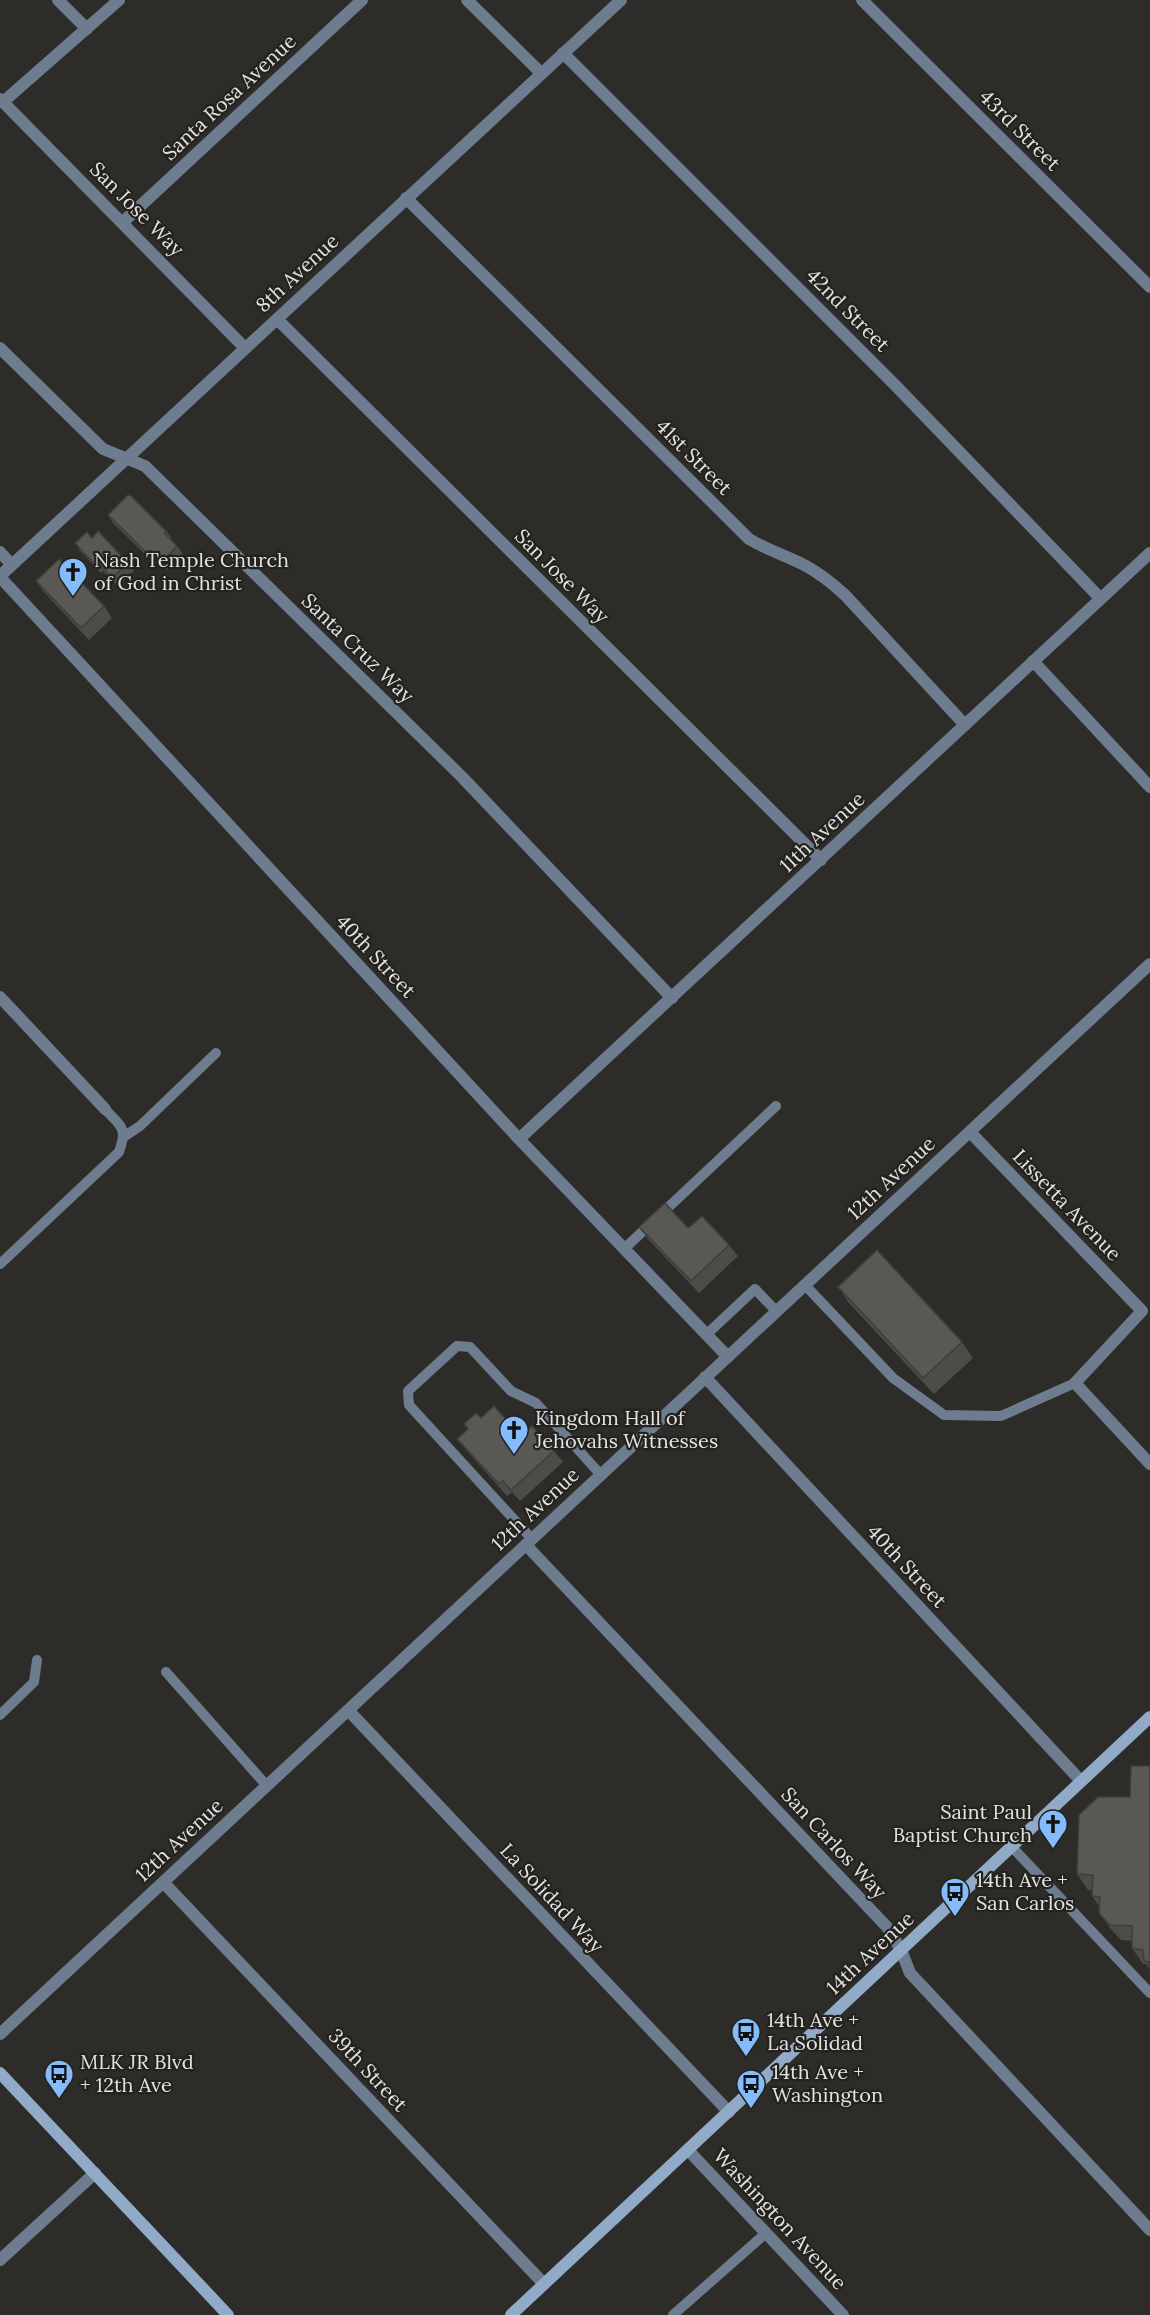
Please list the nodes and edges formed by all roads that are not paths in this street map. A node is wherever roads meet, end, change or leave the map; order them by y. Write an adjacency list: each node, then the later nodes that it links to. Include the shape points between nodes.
1 (58, 0): 7 (street)
2 (119, 0): 7 (street)
3 (362, 0): 12 (street, Santa Rosa Avenue)
4 (467, 0): 9 (street)
5 (621, 0): 8 (street, 8th Avenue)
6 (862, 0): 13 (street, 43rd Street)
7 (87, 29): 10 (street)
8 (563, 53): 9 (street, 8th Avenue); 22 (street, 42nd Street, via 888,378)
9 (541, 74): 11 (street, 8th Avenue)
10 (2, 101): 12 (street, San Jose Way)
11 (406, 198): 14 (street, 8th Avenue); 24 (street, 41st Street, via 749,539 826,578)
12 (123, 222): 16 (street, San Jose Way)
13 (1150, 287)
14 (277, 319): 16 (street, 8th Avenue); 26 (street, San Jose Way)
15 (0, 348): 17 (street, Santa Cruz Way, via 103,449)
16 (245, 348): 17 (street, 8th Avenue)
17 (125, 459): 20 (street, 8th Avenue); 29 (street, Santa Cruz Way, via 145,466 462,777)
18 (0, 552): 20 (street)
19 (1150, 553): 22 (street, 11th Avenue)
20 (12, 565): 21 (street, 8th Avenue)
21 (0, 576): 35 (street, 40th Street)
22 (1101, 599): 23 (street, 11th Avenue)
23 (1033, 661): 24 (street, 11th Avenue); 25 (street)
24 (965, 724): 26 (street, 11th Avenue)
25 (1150, 786)
26 (821, 860): 29 (street, 11th Avenue)
27 (1150, 964): 33 (street, 12th Avenue)
28 (0, 997): 32 (street)
29 (672, 998): 35 (street, 11th Avenue)
30 (216, 1053): 34 (lane)
31 (776, 1106): 36 (lane)
32 (105, 1109): 34 (lane)
33 (969, 1132): 38 (street, 12th Avenue); 43 (street, Lissetta Avenue, via 1142,1311)
34 (125, 1136): 37 (lane, via 119,1152)
35 (519, 1139): 36 (street, 40th Street)
36 (625, 1248): 40 (street, 40th Street)
37 (0, 1264)
38 (805, 1285): 39 (street, 12th Avenue); 43 (lane, via 893,1378 944,1415 1001,1416)
39 (777, 1312): 40 (lane, via 755,1289); 41 (street, 12th Avenue)
40 (707, 1334): 41 (street, 40th Street)
41 (728, 1357): 42 (street, 12th Avenue)
42 (705, 1377): 45 (street, 12th Avenue); 52 (street, 40th Street)
43 (1075, 1383): 44 (street)
44 (1150, 1464)
45 (601, 1475): 46 (street, 12th Avenue); 46 (lane, via 536,1403 511,1391 470,1347 457,1346 416,1383 408,1391 409,1405)
46 (529, 1542): 49 (street, 12th Avenue); 56 (street, San Carlos Way, via 886,1927)
47 (37, 1660): 50 (lane, via 34,1682)
48 (166, 1672): 53 (lane)
49 (348, 1710): 53 (street, 12th Avenue); 60 (street, La Solidad Way)
50 (0, 1715)
51 (1150, 1717): 52 (street, 14th Avenue)
52 (1081, 1781): 54 (street, 14th Avenue)
53 (267, 1786): 55 (street, 12th Avenue)
54 (1012, 1847): 56 (street, 14th Avenue); 57 (lane)
55 (163, 1882): 58 (street, 12th Avenue); 66 (street, 39th Street)
56 (902, 1950): 60 (street, 14th Avenue); 63 (street, San Carlos Way, via 910,1973)
57 (1150, 1993)
58 (0, 2034)
59 (0, 2073): 62 (street)
60 (729, 2112): 61 (street, 14th Avenue)
61 (688, 2150): 64 (street, Washington Avenue); 66 (street, 14th Avenue)
62 (95, 2174): 65 (street); 67 (street)
63 (1150, 2230)
64 (766, 2233): 69 (lane); 70 (street, Washington Avenue)
65 (0, 2260)
66 (544, 2284): 68 (street, 14th Avenue)
67 (228, 2315)
68 (512, 2315)
69 (673, 2315)
70 (843, 2315)

